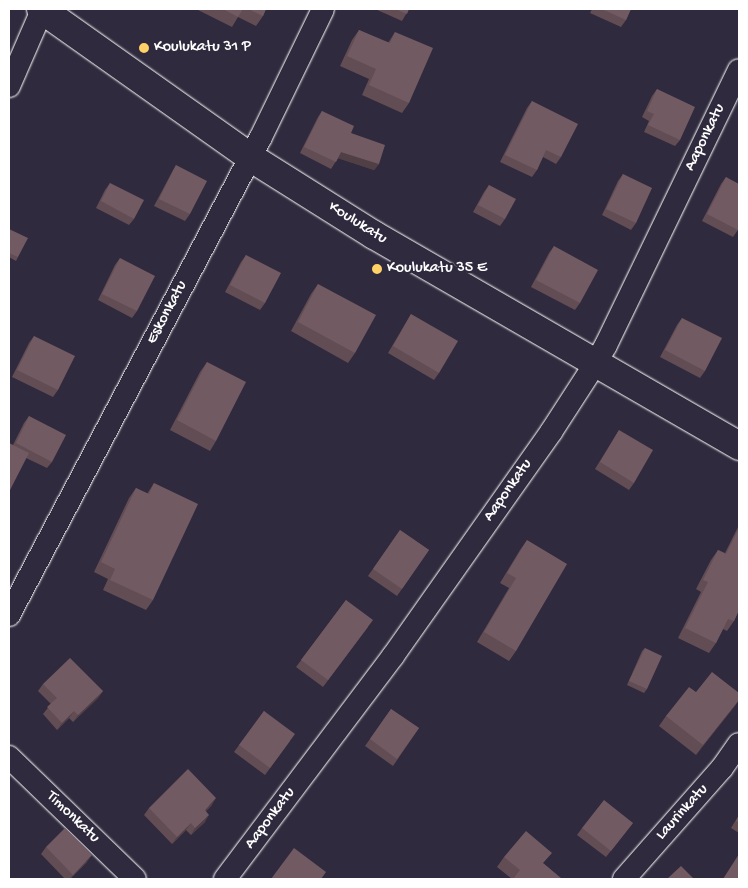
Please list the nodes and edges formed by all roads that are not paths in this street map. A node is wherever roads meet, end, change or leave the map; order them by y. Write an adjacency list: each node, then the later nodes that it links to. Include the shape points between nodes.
1 (323, 9): 5 (street, Eskonkatu)
2 (41, 10): 4 (street); 5 (street, Koulukatu)
3 (739, 70): 6 (street, Aaponkatu)
4 (9, 86)
5 (250, 157): 6 (street, Koulukatu, via 374,235); 8 (street, Eskonkatu)
6 (594, 364): 7 (street, Koulukatu); 12 (street, Aaponkatu, via 551,432 393,656)
7 (739, 446)
8 (9, 616)
9 (739, 744): 13 (street, Laurinkatu, via 722,768)
10 (9, 756): 11 (street, Timonkatu)
11 (134, 879)
12 (225, 879)
13 (624, 879)

